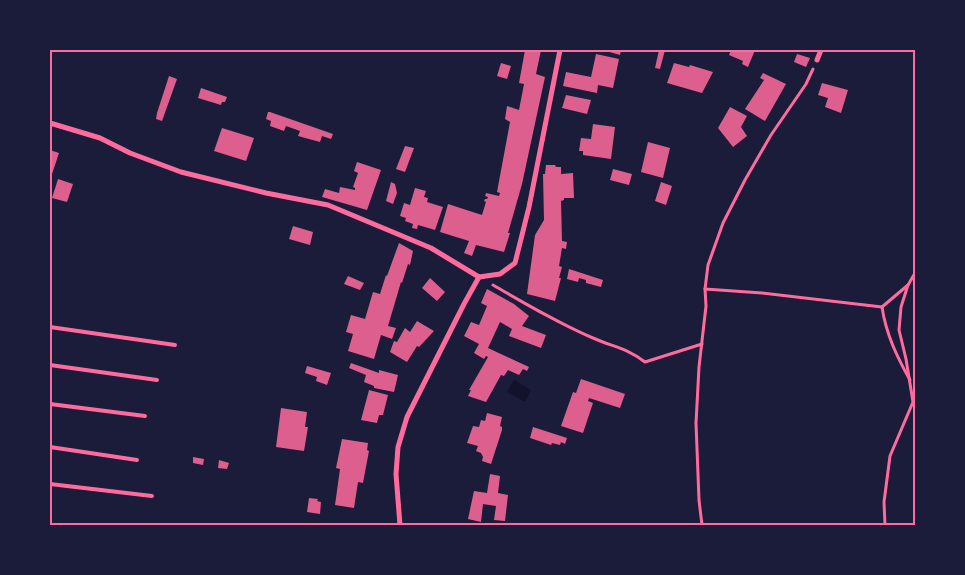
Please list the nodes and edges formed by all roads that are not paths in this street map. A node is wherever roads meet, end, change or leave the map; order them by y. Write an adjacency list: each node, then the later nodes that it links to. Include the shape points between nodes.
1 (560, 50): 5 (street, via 515,263 500,274)
2 (822, 50): 3 (street)
3 (817, 60)
4 (50, 123): 5 (street, via 100,138 130,154 181,172 328,205 431,248)
5 (479, 277): 16 (street, via 406,417 398,447 396,474)
6 (50, 327): 7 (lane)
7 (175, 346)
8 (50, 365): 9 (lane)
9 (157, 380)
10 (50, 404): 11 (lane)
11 (145, 416)
12 (50, 447): 13 (lane)
13 (137, 460)
14 (50, 484): 15 (lane)
15 (152, 496)
16 (400, 525)

